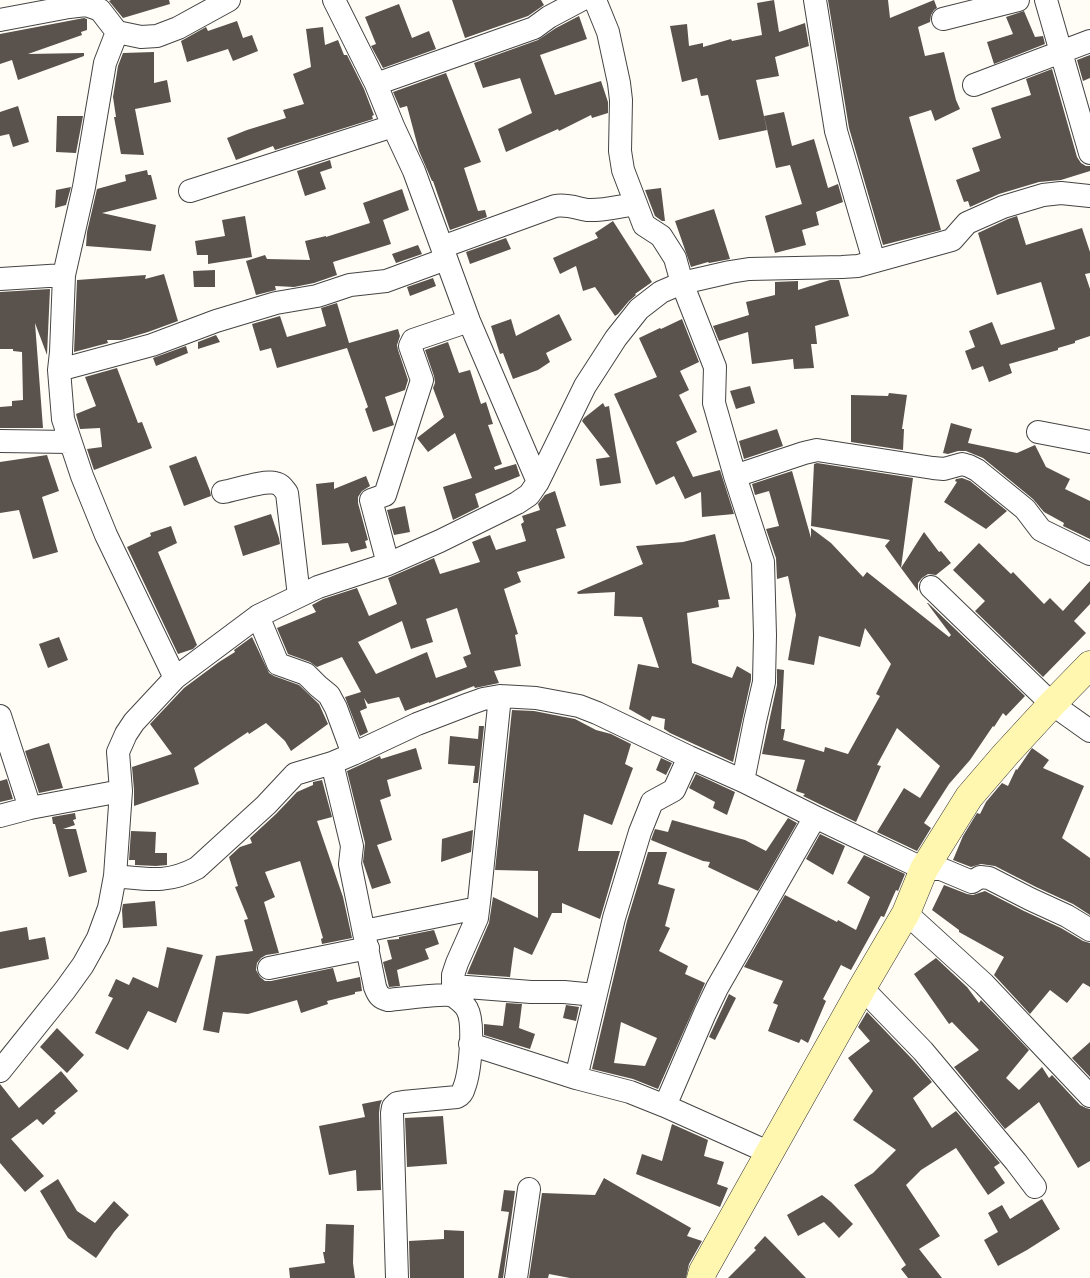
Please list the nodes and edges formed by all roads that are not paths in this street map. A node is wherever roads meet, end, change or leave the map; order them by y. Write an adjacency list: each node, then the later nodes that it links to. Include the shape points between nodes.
1 (228, 0): 11 (street, via 157,36 140,37)
2 (334, 0): 14 (street)
3 (581, 0): 14 (street, via 534,28)
4 (596, 0): 20 (street, via 608,32 619,83 620,151 623,170)
5 (815, 0): 22 (street, via 836,131)
6 (1018, 0): 9 (street)
7 (1046, 0): 13 (street)
8 (101, 5): 10 (street, via 69,7); 11 (street)
9 (942, 19)
10 (0, 20)
11 (117, 32): 23 (street, via 105,63 84,186)
12 (1090, 41): 13 (street)
13 (1061, 53): 15 (street); 17 (street)
14 (376, 84): 16 (street)
15 (974, 85)
16 (393, 126): 18 (street); 21 (street, via 414,171)
17 (1090, 153)
18 (190, 191)
19 (1090, 196): 22 (street, via 1043,195 1003,207 967,223 952,240)
20 (636, 204): 21 (street, via 597,210 555,206); 25 (street, via 644,224 660,236 674,258)
21 (443, 253): 26 (street); 27 (street, via 386,281 350,285 317,296 276,303 152,345)
22 (874, 261): 25 (street, via 858,266 749,269)
23 (64, 274): 24 (street); 27 (street)
24 (0, 279)
25 (682, 283): 32 (street, via 715,367 714,403); 33 (street, via 662,292 639,309 616,338 585,386)
26 (469, 321): 33 (street); 36 (street, via 413,340 410,346 422,380 385,496 371,500)
27 (59, 370): 30 (street, via 63,419)
28 (1038, 432): 31 (street)
29 (0, 441): 30 (street)
30 (70, 442): 41 (street, via 106,535)
31 (1090, 442)
32 (735, 476): 35 (street, via 817,450 932,468 952,468 962,464 977,470 1026,509 1041,530); 49 (street, via 763,562 764,682)
33 (538, 482): 36 (street, via 529,496 517,503)
34 (223, 492): 38 (street, via 274,482 282,486 287,493)
35 (1090, 554)
36 (388, 564): 38 (street)
37 (931, 587): 43 (street)
38 (299, 596): 39 (street)
39 (258, 616): 41 (street); 46 (street, via 278,664 306,674 329,695)
40 (1090, 666): 43 (main road)
41 (175, 678): 50 (street, via 126,734 118,752)
42 (500, 696): 46 (street, via 482,699 417,724); 47 (street, via 536,698 579,706); 56 (street)
43 (1052, 704): 45 (street); 54 (main road, via 969,797)
44 (0, 716): 51 (street)
45 (1090, 731)
46 (353, 754): 48 (street)
47 (689, 757): 49 (street); 63 (street, via 674,790 652,802 640,832)
48 (332, 762): 55 (street, via 296,774 198,868 160,880); 59 (street, via 352,846 350,864)
49 (743, 781): 53 (street)
50 (120, 791): 51 (street); 55 (street)
51 (30, 808): 52 (street)
52 (0, 816)
53 (815, 817): 54 (street); 68 (street, via 717,988)
54 (924, 869): 57 (main road); 58 (street, via 941,869 972,882 980,877 989,878)
55 (115, 876): 65 (street, via 109,908 90,952 65,990)
56 (478, 908): 59 (street); 62 (street, via 477,918 453,975)
57 (906, 913): 61 (main road); 67 (street, via 984,984)
58 (1090, 930)
59 (366, 940): 60 (street); 62 (street, via 375,987 382,999 444,995)
60 (269, 968)
61 (862, 988): 69 (main road); 70 (street, via 923,1051)
62 (454, 991): 63 (street); 64 (street, via 467,1008)
63 (595, 995): 66 (street)
64 (470, 1044): 66 (street); 73 (street, via 470,1063 461,1094 397,1103 393,1107)
65 (0, 1070)
66 (576, 1078): 68 (street, via 614,1087)
67 (1090, 1096)
68 (665, 1106): 69 (street)
69 (770, 1153): 72 (main road)
70 (1035, 1187)
71 (529, 1189): 74 (street)
72 (707, 1276)
73 (397, 1278)
74 (516, 1278)

